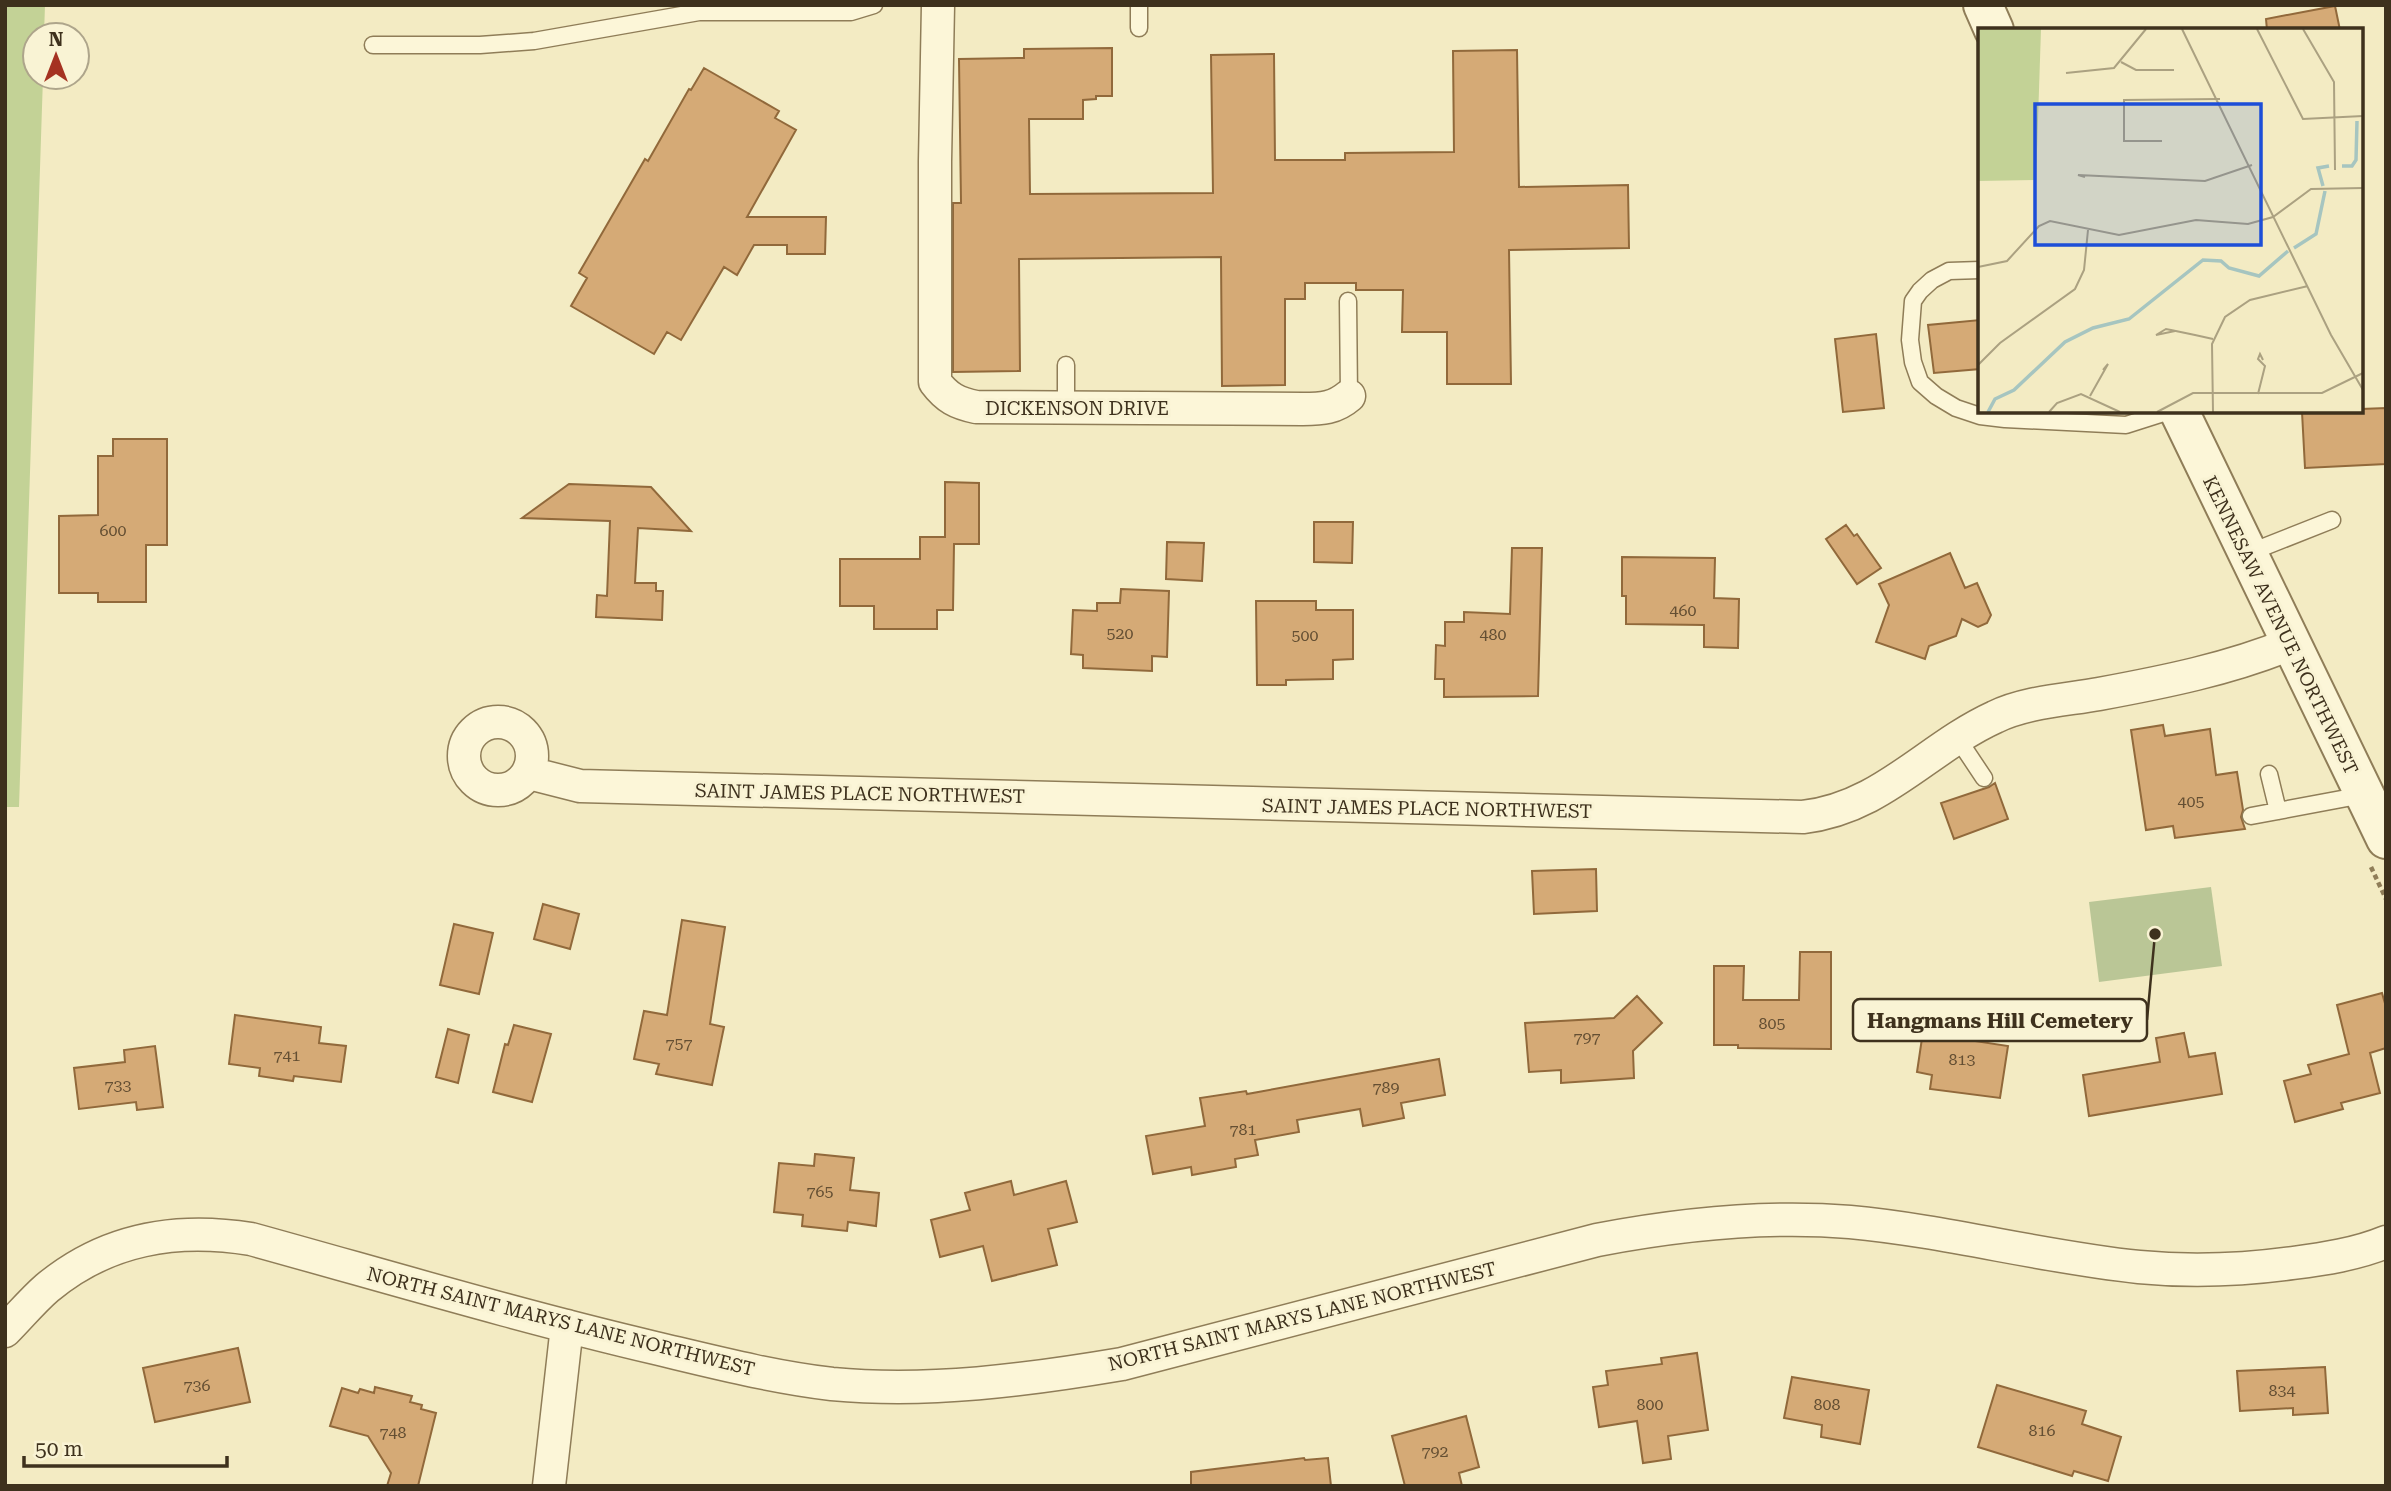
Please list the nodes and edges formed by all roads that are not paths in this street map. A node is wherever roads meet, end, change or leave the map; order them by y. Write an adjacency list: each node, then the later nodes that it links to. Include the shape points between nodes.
1 (874, 5): 7 (lane, via 850,12 699,12 534,41)
2 (938, 5): 12 (street, DICKENSON DRIVE, via 935,382 955,402 976,407)
3 (1139, 5): 5 (lane)
4 (1983, 5): 6 (street)
5 (1139, 27)
6 (1993, 28)
7 (373, 45)
8 (1978, 270): 13 (lane, via 1949,271 1932,280 1913,301 1913,362 1920,382 1936,396 1956,408 2004,419 2126,425)
9 (1348, 301): 11 (lane)
10 (1066, 365): 12 (lane)
11 (1349, 396): 12 (street, DICKENSON DRIVE, via 1322,409)
12 (1066, 408)
13 (2164, 413)
14 (2180, 413): 16 (street, KENNESAW AVENUE NORTHWEST)
15 (2332, 520): 16 (lane)
16 (2246, 554): 17 (street, KENNESAW AVENUE NORTHWEST)
17 (2290, 644): 18 (street, SAINT JAMES PLACE NORTHWEST, via 2252,659 2151,684 2020,709 1996,716); 22 (street, KENNESAW AVENUE NORTHWEST)
18 (1958, 739): 19 (street, SAINT JAMES PLACE NORTHWEST, via 1874,795 1840,810 1803,817 580,786); 21 (lane)
19 (529, 773)
20 (2269, 774): 23 (lane)
21 (1983, 778)
22 (2363, 795): 23 (lane); 25 (street, KENNESAW AVENUE NORTHWEST)
23 (2278, 811): 24 (lane)
24 (2251, 816)
25 (2386, 839)
26 (2386, 1242): 27 (street, NORTH SAINT MARYS LANE NORTHWEST, via 2320,1259 2188,1270 2138,1267 1851,1222 1763,1219 1705,1223 1597,1240 1122,1364 973,1384 879,1386 780,1377)
27 (567, 1326): 28 (street, NORTH SAINT MARYS LANE NORTHWEST, via 251,1239 193,1233 142,1240 72,1269); 29 (street)
28 (5, 1331)
29 (549, 1486)

